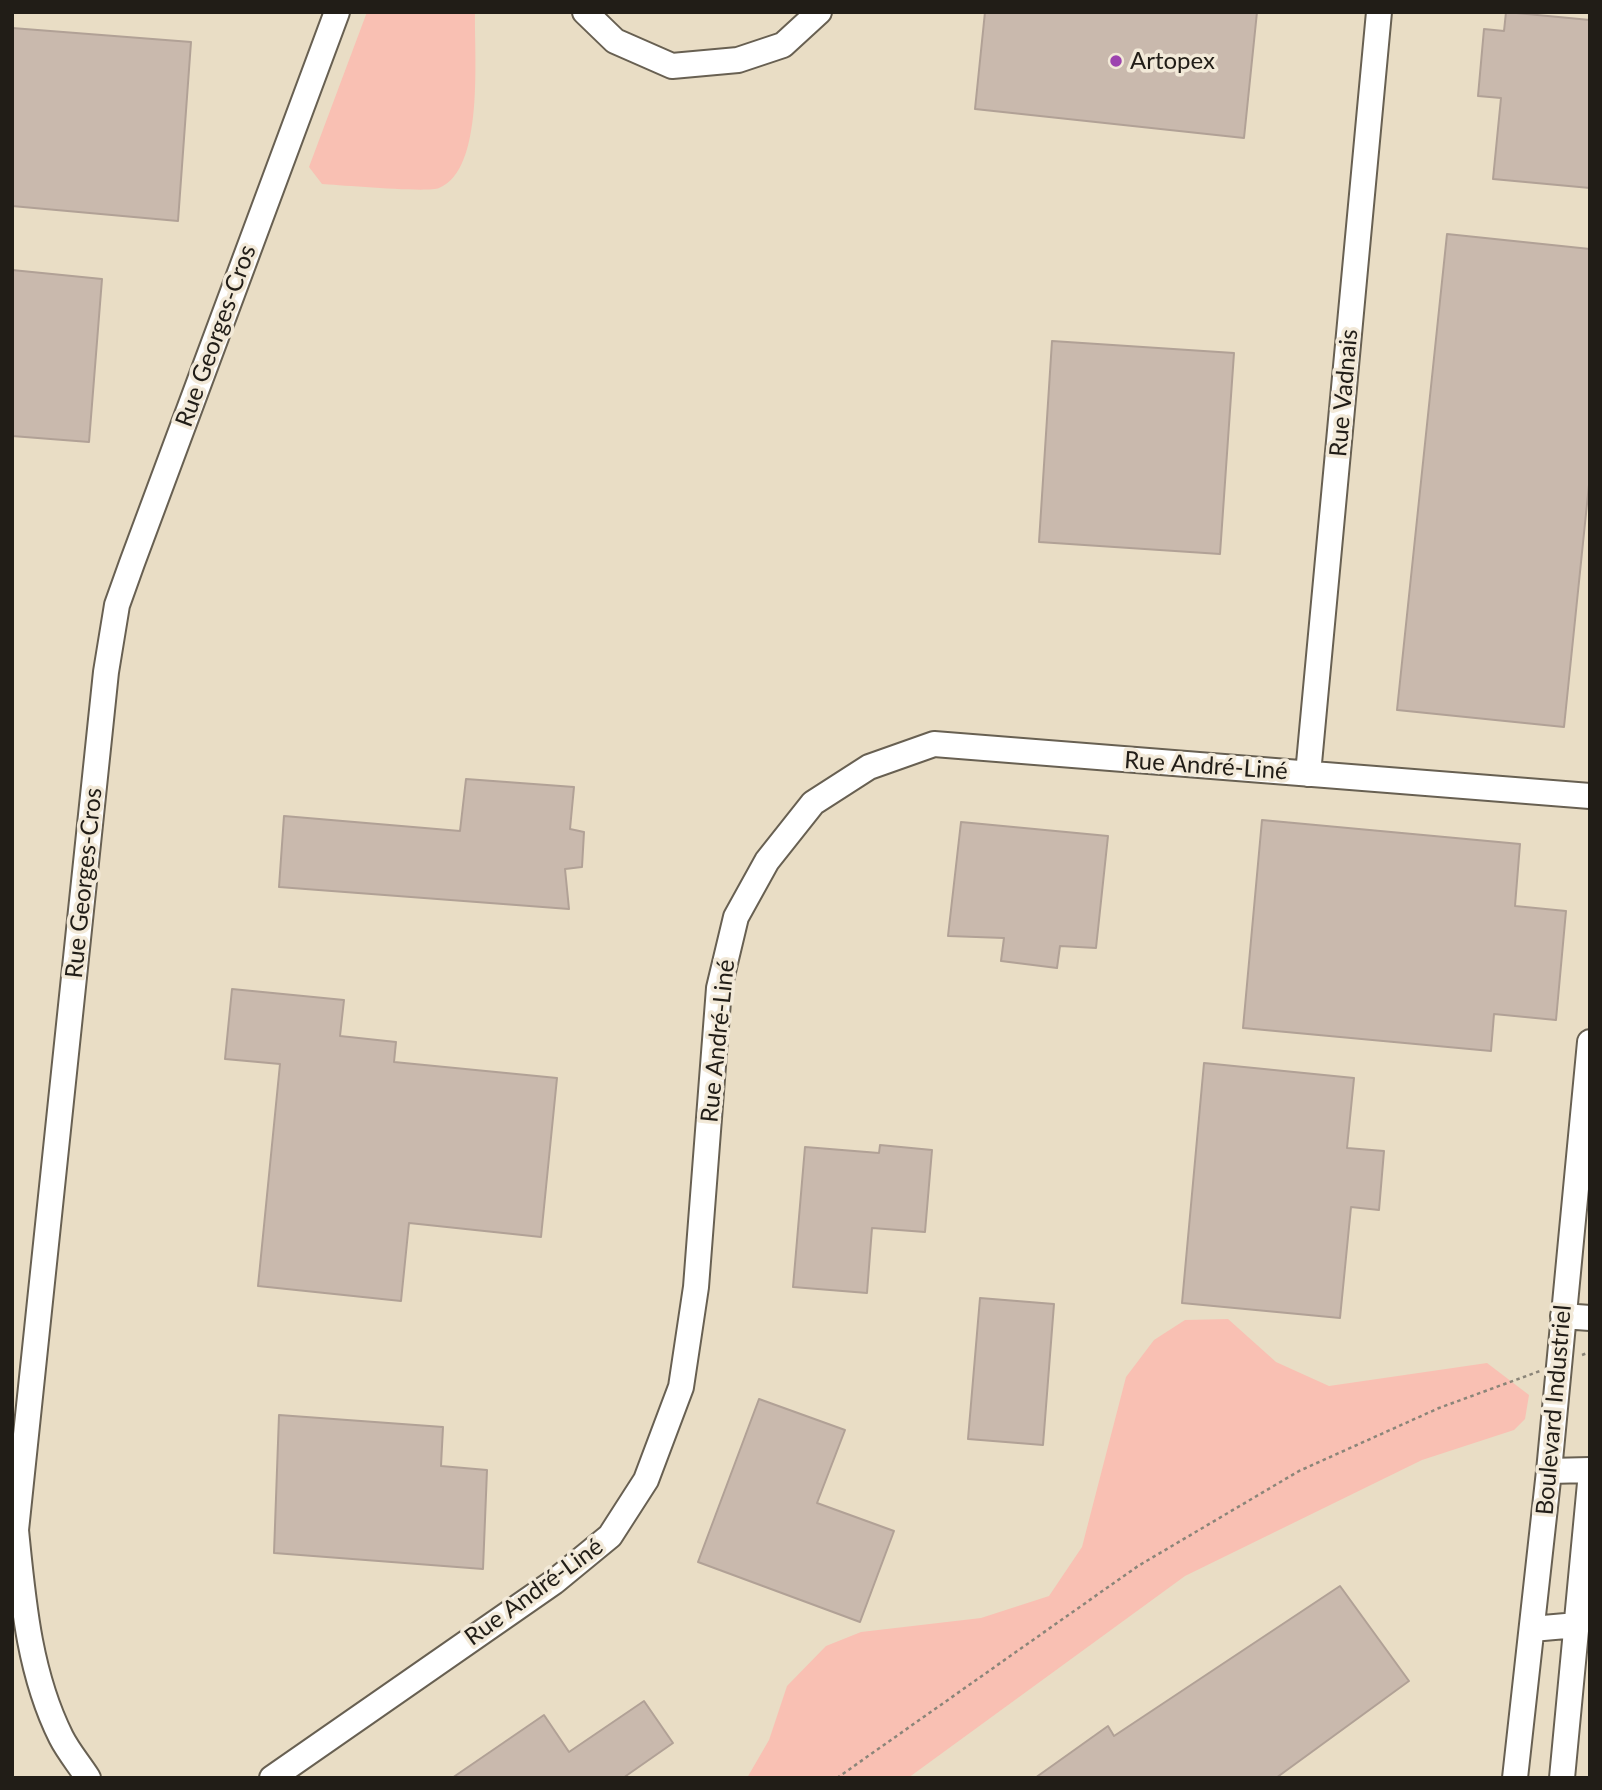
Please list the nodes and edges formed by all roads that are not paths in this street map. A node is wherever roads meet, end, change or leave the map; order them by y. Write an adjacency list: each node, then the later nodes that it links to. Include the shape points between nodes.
1 (337, 12): 17 (street, Rue Georges-Cros, via 117,605 106,671 16,1530 22,1597 37,1676 61,1738)
2 (585, 12): 3 (street, via 615,41 672,66 738,60 783,45)
3 (819, 12)
4 (1380, 12): 5 (street, Rue Vadnais)
5 (1308, 774): 6 (street, Rue André-Liné); 18 (street, Rue André-Liné, via 934,744 869,767 813,803 767,861 736,917 719,988 696,1287 681,1387 646,1480 610,1536 554,1582)
6 (1590, 796)
7 (1590, 1042): 8 (street, Boulevard Industriel)
8 (1588, 1069): 9 (street, Boulevard Industriel)
9 (1583, 1186): 10 (street, Boulevard Industriel)
10 (1563, 1316): 11 (street); 13 (street, Boulevard Industriel)
11 (1590, 1318)
12 (1590, 1470): 13 (street)
13 (1549, 1471): 16 (street, Boulevard Industriel)
14 (1590, 1483): 15 (street, Boulevard Industriel)
15 (1577, 1625): 16 (street); 20 (street, Boulevard Industriel)
16 (1532, 1629): 19 (street, Boulevard Industriel)
17 (88, 1778)
18 (272, 1778)
19 (1515, 1778)
20 (1562, 1778)

